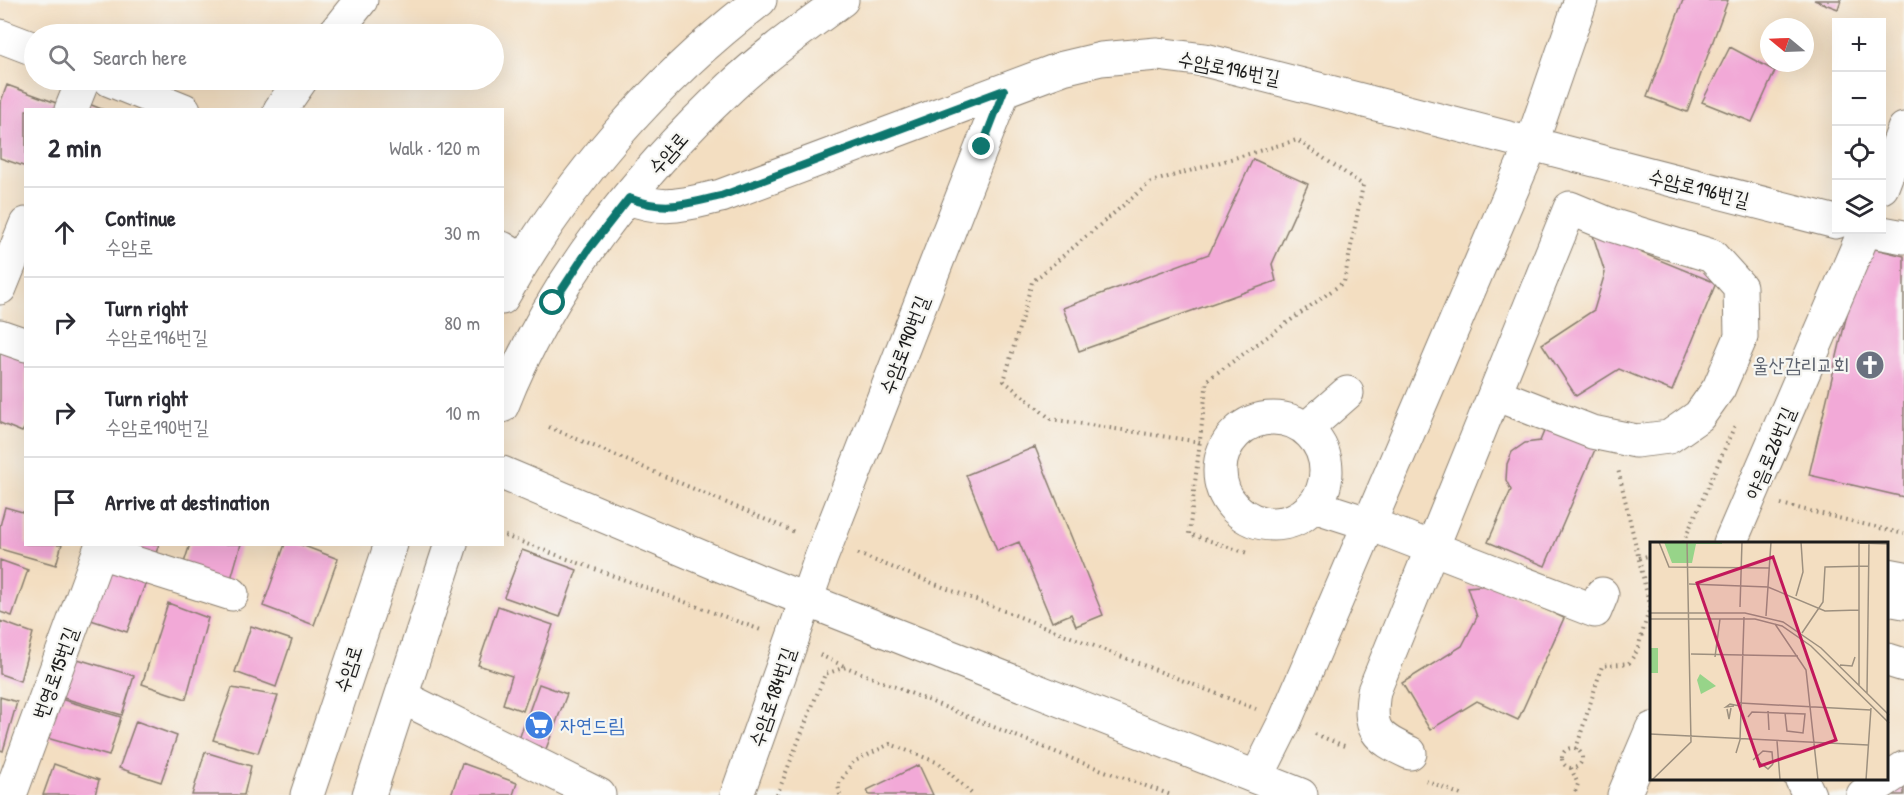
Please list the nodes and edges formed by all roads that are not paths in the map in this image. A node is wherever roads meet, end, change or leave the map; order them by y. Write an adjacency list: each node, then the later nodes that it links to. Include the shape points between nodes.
1 (361, 0): 5 (street)
2 (760, 0): 24 (street, via 697,53 631,119)
3 (842, 0): 18 (street, 수암로, via 732,86 673,144)
4 (1581, 0): 16 (street)
5 (342, 24)
6 (0, 36): 7 (street)
7 (24, 45)
8 (79, 90): 12 (street)
9 (135, 90): 13 (street)
10 (294, 90): 14 (street)
11 (1004, 90): 16 (street, 수암로196번길, via 1101,59 1158,54 1260,72); 18 (street, 수암로196번길, via 721,196 678,206 651,206); 46 (street, 수암로190번길)
12 (72, 108)
13 (179, 108)
14 (281, 108)
15 (1904, 129): 17 (street)
16 (1531, 145): 19 (street, 수암로196번길); 35 (street)
17 (1884, 180)
18 (629, 198): 31 (street, 수암로, via 553,303)
19 (1832, 221)
20 (24, 229): 25 (street)
21 (1863, 234): 36 (street, 야음로26번길, via 1751,496)
22 (1886, 234): 23 (street)
23 (1904, 237)
24 (513, 254): 26 (street)
25 (0, 288)
26 (504, 290)
27 (0, 336): 28 (street)
28 (24, 344)
29 (1347, 393): 32 (street)
30 (1495, 393): 30 (street, via 1570,208 1712,256 1740,287 1741,338 1719,388 1699,416 1669,437 1636,441 1610,436 1550,417); 40 (street)
31 (504, 401)
32 (1306, 429): 34 (street, via 1317,441 1326,474); 34 (street, via 1290,420 1272,417 1255,421 1227,443 1220,459 1219,477 1234,509 1248,520 1265,525 1283,524 1300,518)
33 (504, 474): 46 (street)
34 (1314, 506): 35 (street)
35 (1370, 524): 40 (street); 57 (street, via 1285,721)
36 (1740, 541)
37 (391, 546): 59 (street, 수암로)
38 (450, 546): 50 (street)
39 (101, 548): 43 (street, 번영로15번길); 58 (street, 번영로15번길)
40 (1433, 549): 44 (street, via 1595,611); 52 (street, via 1374,691 1370,716 1376,732)
41 (1889, 575): 42 (street)
42 (1904, 579)
43 (231, 594)
44 (1602, 594)
45 (1889, 598): 47 (street)
46 (806, 600): 57 (street); 62 (street, 수암로184번길)
47 (1904, 602)
48 (1889, 661): 49 (street)
49 (1904, 665)
50 (402, 697): 60 (street); 61 (street)
51 (1650, 734): 63 (street)
52 (1414, 764)
53 (1904, 768): 54 (street)
54 (1889, 778)
55 (1802, 780): 64 (street)
56 (1886, 780): 65 (street)
57 (1281, 789)
58 (10, 795)
59 (307, 795)
60 (369, 795)
61 (599, 795)
62 (737, 795)
63 (1624, 795)
64 (1809, 795)
65 (1863, 795)

